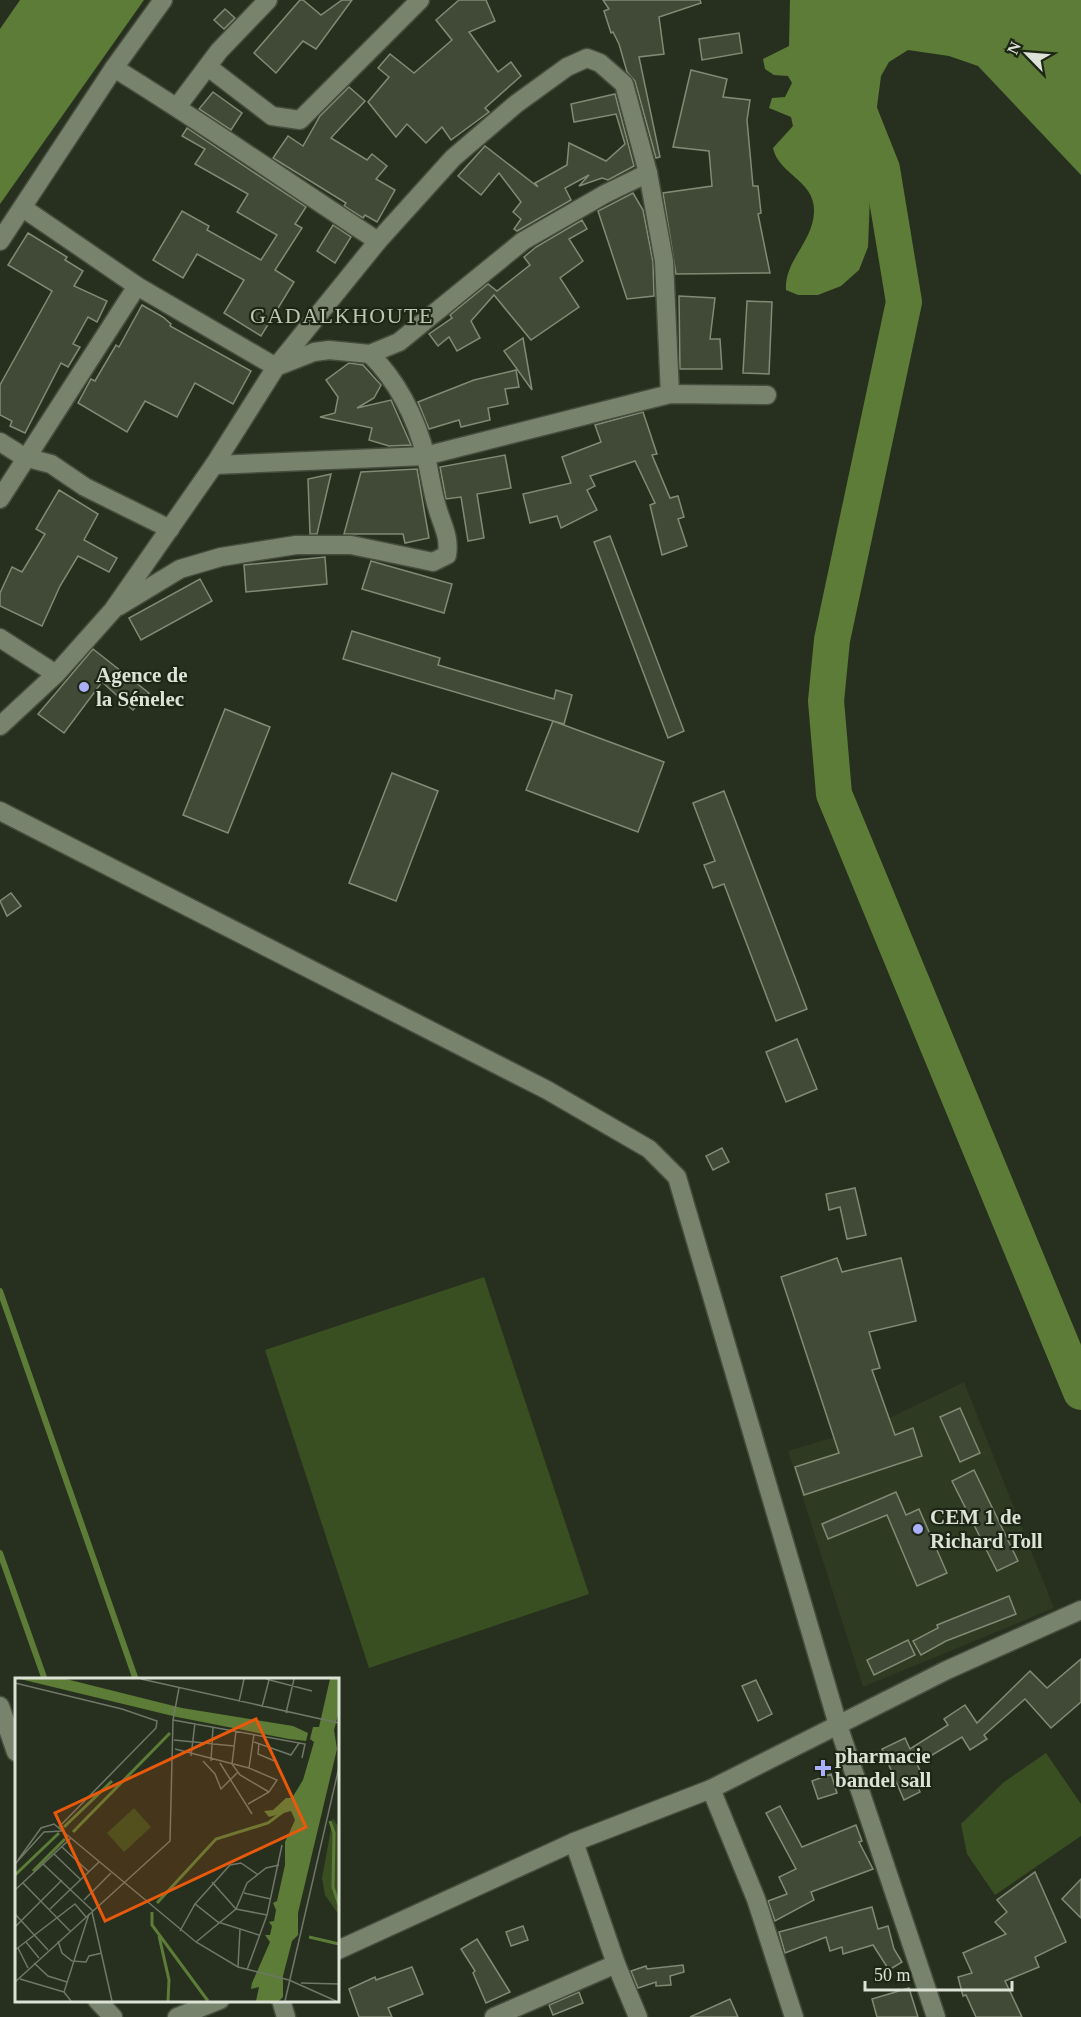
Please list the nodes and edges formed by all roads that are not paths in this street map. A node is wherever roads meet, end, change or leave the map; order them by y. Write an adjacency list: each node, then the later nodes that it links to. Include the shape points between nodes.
1 (163, 0): 4 (street)
2 (268, 0): 5 (street)
3 (420, 0): 5 (street, via 300,120 272,116)
4 (114, 68): 6 (street); 8 (street)
5 (208, 68): 6 (street)
6 (177, 107): 10 (street)
7 (648, 173): 10 (street, via 624,84 588,58 567,67 516,104 453,158); 12 (street, via 523,241 399,342); 14 (street, via 664,261)
8 (23, 208): 9 (street); 11 (street)
9 (0, 240)
10 (378, 242): 13 (street)
11 (136, 286): 13 (street); 18 (street)
12 (370, 354): 13 (street, via 314,352); 17 (street, via 407,402)
13 (276, 367): 19 (street)
14 (670, 394): 15 (street); 17 (street)
15 (767, 395)
16 (0, 442): 18 (street)
17 (425, 456): 19 (street); 22 (street, via 436,506 449,540 447,555 433,562 351,545 296,545 221,557 180,569)
18 (24, 457): 20 (street); 21 (street, via 51,464 86,487)
19 (214, 465): 21 (street)
20 (0, 499)
21 (170, 529): 22 (street)
22 (113, 610): 24 (street)
23 (0, 638): 24 (street)
24 (56, 674): 25 (street)
25 (0, 726)
26 (0, 811): 29 (street, via 547,1090 649,1149 677,1177)
27 (1081, 1610): 29 (street, via 946,1670)
28 (0, 1706): 30 (street)
29 (838, 1725): 31 (street); 44 (street)
30 (15, 1749)
31 (711, 1789): 32 (street); 43 (street, via 756,1899)
32 (574, 1842): 33 (street); 34 (street)
33 (339, 1950)
34 (616, 1964): 41 (street); 42 (street)
35 (98, 2002): 39 (street)
36 (218, 2002): 38 (street)
37 (280, 2002): 40 (street)
38 (183, 2016)
39 (113, 2017)
40 (286, 2017)
41 (494, 2017)
42 (638, 2017)
43 (794, 2017)
44 (936, 2017)

